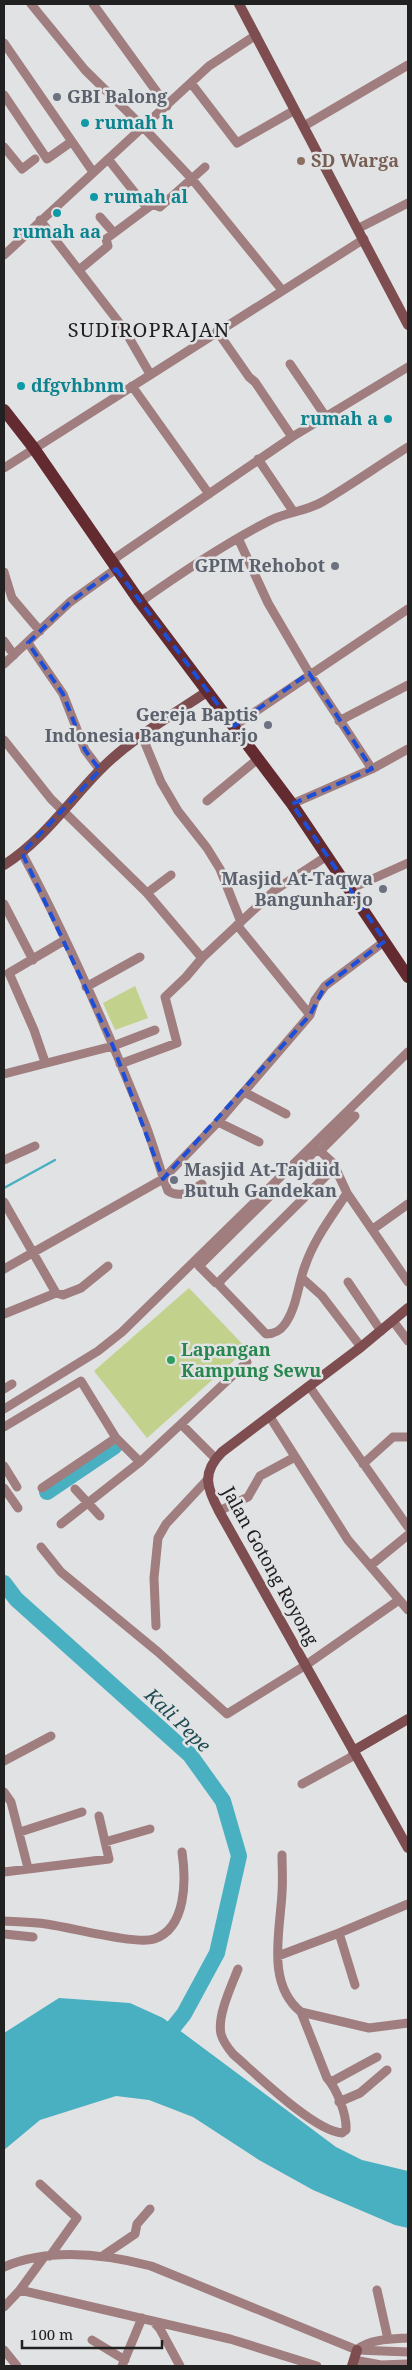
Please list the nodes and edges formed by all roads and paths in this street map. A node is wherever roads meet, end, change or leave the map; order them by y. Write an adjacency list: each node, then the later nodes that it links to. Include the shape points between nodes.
1 (31, 4): 12 (street, via 85,70)
2 (93, 4): 9 (street)
3 (239, 4): 4 (main road)
4 (256, 35): 7 (street, via 209,66); 10 (main road)
5 (4, 44): 13 (street)
6 (408, 64): 11 (street)
7 (191, 83): 9 (street); 10 (street, via 238,143)
8 (4, 95): 13 (street, via 47,159)
9 (167, 106): 12 (street)
10 (295, 110): 11 (main road)
11 (304, 126): 24 (main road)
12 (144, 128): 16 (street); 19 (street)
13 (71, 142): 18 (street)
14 (4, 147): 15 (street, via 22,169)
15 (36, 159)
16 (108, 159): 18 (street); 21 (street)
17 (205, 167): 19 (street)
18 (93, 172): 23 (street)
19 (192, 179): 21 (street, via 160,207 154,204); 29 (street)
20 (408, 203): 24 (street)
21 (147, 208): 25 (street)
22 (100, 217): 25 (street)
23 (40, 220): 27 (street); 28 (street)
24 (359, 228): 26 (main road)
25 (114, 233): 28 (street, via 105,240 108,246)
26 (364, 239): 29 (street); 30 (main road)
27 (4, 254)
28 (79, 270): 34 (street, via 124,329)
29 (282, 290): 31 (street)
30 (408, 325)
31 (217, 331): 34 (street); 38 (street)
32 (290, 364): 37 (street)
33 (408, 367): 37 (street)
34 (150, 374): 35 (street)
35 (132, 386): 39 (street); 43 (street)
36 (4, 410): 39 (main road)
37 (326, 417): 38 (street)
38 (292, 437): 41 (street)
39 (33, 447): 42 (street); 46 (main road)
40 (408, 447): 44 (street, via 321,503)
41 (258, 459): 43 (street); 44 (street)
42 (4, 468)
43 (209, 494): 46 (street)
44 (293, 512): 45 (street)
45 (238, 538): 48 (street); 55 (street, via 268,602)
46 (113, 565): 48 (main road); 50 (street)
47 (4, 575): 50 (street, via 18,606)
48 (140, 602): 57 (main road)
49 (408, 609): 55 (street)
50 (40, 632): 52 (street)
51 (4, 642): 53 (street)
52 (28, 643): 53 (street); 65 (street, via 63,694 85,750)
53 (14, 655): 54 (street)
54 (4, 664)
55 (309, 673): 58 (street); 59 (street)
56 (408, 685): 58 (street)
57 (208, 691): 59 (main road); 60 (main road)
58 (339, 721): 64 (street)
59 (234, 726): 63 (main road)
60 (142, 736): 65 (main road); 77 (street, via 161,782 178,811 220,869)
61 (4, 740): 68 (street)
62 (408, 749): 64 (street)
63 (259, 758): 66 (street); 67 (main road)
64 (372, 769): 67 (street)
65 (100, 770): 68 (main road)
66 (207, 801)
67 (292, 804): 70 (main road)
68 (62, 811): 69 (main road); 75 (street)
69 (22, 853): 72 (main road); 78 (street)
70 (327, 856): 74 (main road); 77 (street, via 275,890)
71 (408, 863): 74 (street)
72 (4, 865)
73 (171, 874): 75 (street)
74 (350, 889): 79 (main road)
75 (147, 893): 81 (street)
76 (4, 904): 82 (street)
77 (239, 924): 81 (street); 85 (street)
78 (65, 940): 82 (street); 84 (street)
79 (385, 940): 83 (main road); 85 (street, via 324,986)
80 (140, 957): 84 (street)
81 (202, 958): 90 (street, via 164,999 177,1043)
82 (33, 960): 89 (street, via 8,974)
83 (408, 977)
84 (86, 987): 87 (street)
85 (310, 1015): 92 (street)
86 (155, 1030): 87 (street)
87 (113, 1046): 89 (street); 90 (street)
88 (408, 1052): 127 (street, via 122,1332 98,1352)
89 (45, 1062): 91 (street)
90 (120, 1064): 101 (street)
91 (4, 1074)
92 (244, 1092): 93 (street); 95 (street)
93 (286, 1114)
94 (355, 1116): 98 (street)
95 (218, 1122): 96 (street); 101 (street)
96 (259, 1142)
97 (36, 1146): 99 (street)
98 (320, 1151): 100 (street); 115 (street, via 314,1152 200,1266)
99 (4, 1160)
100 (335, 1167): 103 (street); 115 (street)
101 (163, 1179): 102 (street, via 168,1191 176,1196); 107 (street)
102 (202, 1184)
103 (347, 1193): 106 (street); 112 (street, via 314,1244)
104 (4, 1202): 107 (street)
105 (408, 1204): 106 (street)
106 (373, 1229): 111 (street)
107 (34, 1253): 110 (street); 116 (street)
108 (108, 1266): 116 (street, via 81,1288 63,1295)
109 (408, 1266): 111 (street)
110 (4, 1269)
111 (400, 1272): 114 (street)
112 (302, 1278): 115 (street, via 287,1322 273,1334 266,1334); 122 (street, via 322,1296)
113 (348, 1282): 120 (street)
114 (408, 1282)
115 (219, 1284)
116 (56, 1293): 118 (street)
117 (408, 1308): 119 (main road)
118 (4, 1314)
119 (393, 1321): 120 (main road); 121 (street)
120 (381, 1331): 122 (main road)
121 (408, 1341)
122 (361, 1347): 125 (main road)
123 (247, 1362): 129 (street)
124 (12, 1384): 126 (street)
125 (309, 1386): 128 (main road); 136 (street)
126 (4, 1388)
127 (4, 1408)
128 (270, 1417): 133 (street); 134 (main road)
129 (181, 1424): 134 (street); 135 (street)
130 (4, 1427): 132 (street, via 81,1381)
131 (408, 1437): 136 (street, via 393,1437)
132 (116, 1438): 135 (street); 141 (street)
133 (296, 1457): 145 (street, via 260,1476 248,1497); 151 (street, via 348,1540)
134 (216, 1459): 138 (main road, Jalan Gotong Royong)
135 (140, 1462): 143 (street)
136 (363, 1464): 148 (street)
137 (4, 1466): 139 (street)
138 (208, 1479): 145 (main road, Jalan Gotong Royong, via 208,1489); 154 (street, via 166,1524 158,1538 154,1578)
139 (17, 1487)
140 (4, 1488): 144 (street)
141 (42, 1488)
142 (74, 1489): 143 (street)
143 (88, 1504): 146 (street); 147 (street)
144 (18, 1508)
145 (219, 1511): 155 (main road, Jalan Gotong Royong)
146 (100, 1516)
147 (62, 1524)
148 (408, 1527)
149 (408, 1535): 151 (street)
150 (41, 1547): 155 (street, via 61,1572 158,1652 226,1714)
151 (370, 1566): 152 (street)
152 (399, 1600): 153 (street); 155 (street)
153 (408, 1610)
154 (156, 1626)
155 (306, 1665): 158 (main road, Jalan Gotong Royong)
156 (408, 1719): 158 (main road)
157 (50, 1736): 159 (street)
158 (354, 1753): 160 (street); 167 (main road, Jalan Gotong Royong)
159 (4, 1761)
160 (302, 1784)
161 (4, 1792): 165 (street, via 11,1802)
162 (82, 1812): 165 (street)
163 (99, 1816): 166 (street)
164 (150, 1829): 166 (street)
165 (20, 1832): 170 (street)
166 (105, 1842): 170 (street, via 108,1860)
167 (408, 1848)
168 (182, 1852): 173 (street, via 185,1882 177,1916 166,1933 154,1939 138,1941 46,1924)
169 (282, 1855): 177 (street)
170 (28, 1868): 171 (street)
171 (4, 1872)
172 (408, 1904): 174 (street)
173 (4, 1921)
174 (339, 1933): 177 (street); 179 (street)
175 (4, 1934): 176 (street)
176 (33, 1937)
177 (278, 1956): 180 (street, via 283,1988 292,2005)
178 (238, 1970): 185 (street, via 224,2008 220,2032 228,2048 316,2124 334,2133 342,2133 347,2124)
179 (355, 1985)
180 (301, 2012): 181 (street, via 369,2028); 184 (street)
181 (408, 2023)
182 (377, 2057): 184 (street)
183 (387, 2070): 185 (street, via 360,2093)
184 (331, 2082): 185 (street)
185 (339, 2102)
186 (40, 2184): 189 (street, via 77,2218)
187 (150, 2209): 188 (street, via 137,2224 135,2234)
188 (104, 2255): 189 (street); 201 (street, via 151,2266)
189 (47, 2256): 190 (street, via 17,2261); 191 (street)
190 (4, 2267)
191 (20, 2290): 193 (street); 194 (street)
192 (377, 2290): 197 (street)
193 (4, 2307)
194 (142, 2318): 195 (street); 202 (street)
195 (153, 2321): 206 (street); 207 (street, via 230,2339)
196 (408, 2338): 197 (street)
197 (388, 2339): 201 (street, via 362,2346)
198 (92, 2340): 202 (street)
199 (4, 2350): 205 (street)
200 (408, 2352): 201 (street)
201 (354, 2359): 204 (street)
202 (124, 2363)
203 (408, 2364): 204 (street)
204 (381, 2365)
205 (17, 2366)
206 (180, 2366)
207 (317, 2366)

